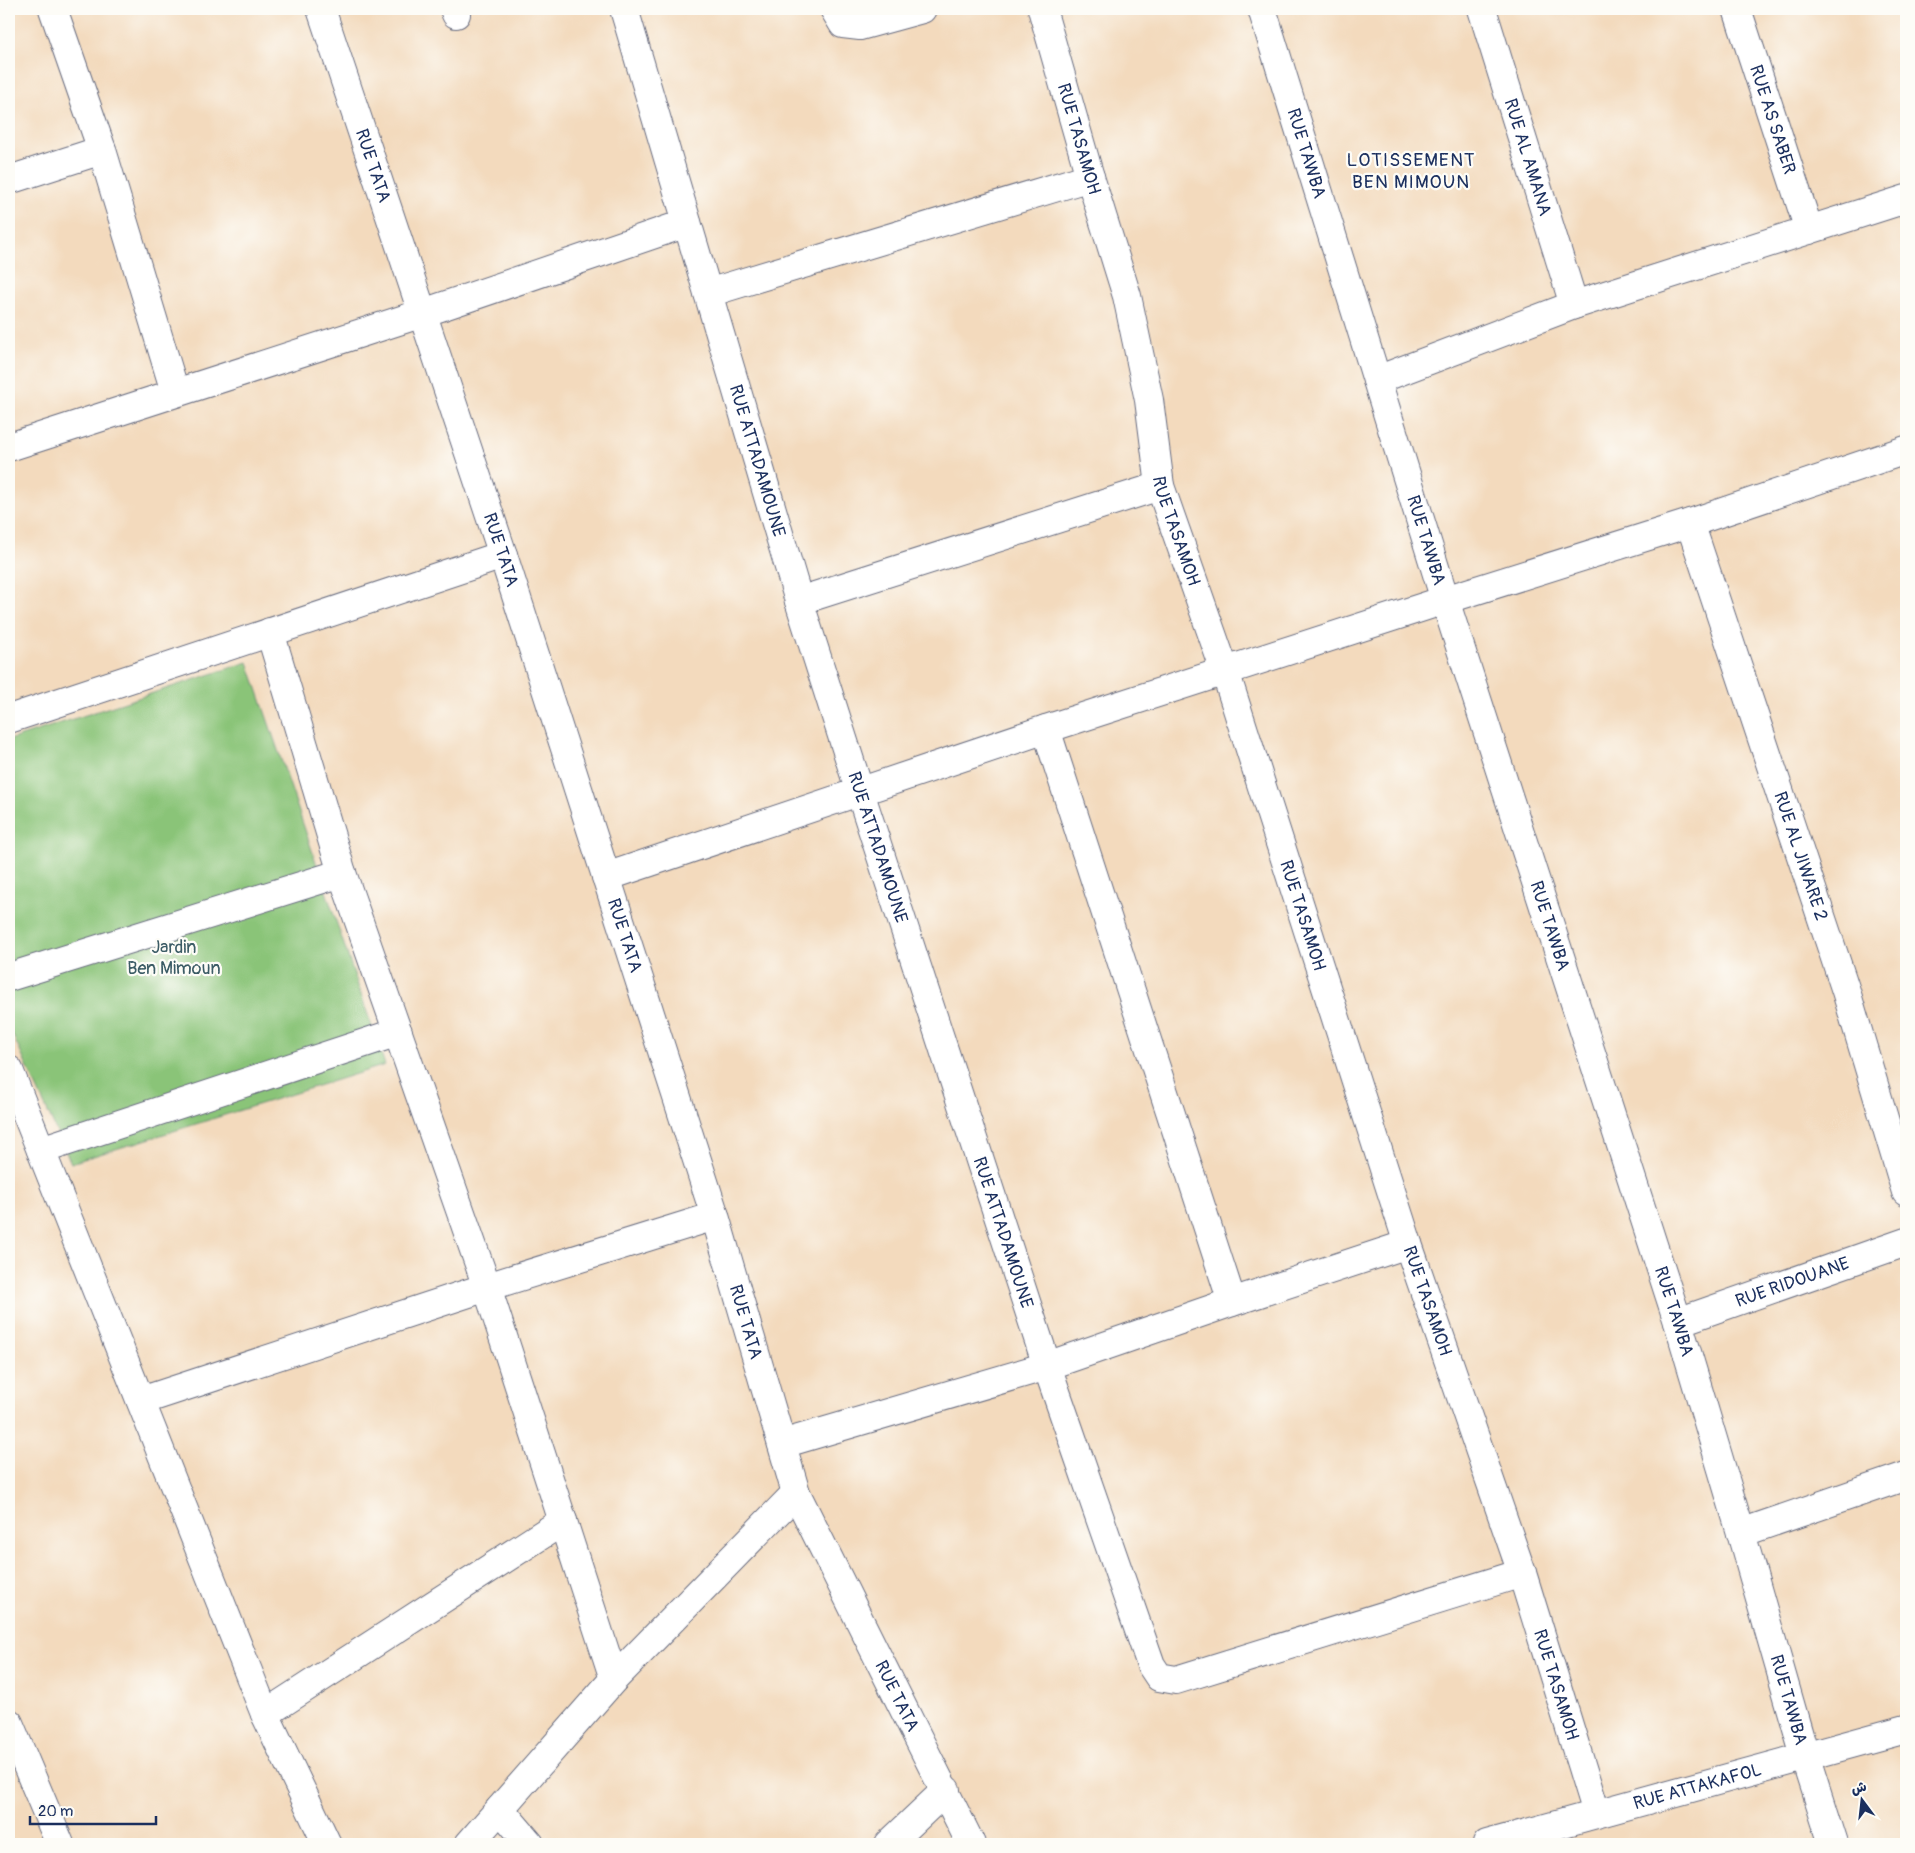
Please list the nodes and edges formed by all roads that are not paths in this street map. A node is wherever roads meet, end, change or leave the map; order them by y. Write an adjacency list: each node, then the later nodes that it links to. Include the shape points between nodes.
1 (53, 9): 10 (street)
2 (321, 9): 18 (street, RUE TATA)
3 (624, 9): 14 (street, RUE ATTADAMOUNE)
4 (834, 9): 5 (street, via 843,24 860,26)
5 (922, 9)
6 (1042, 9): 11 (street, RUE TASAMOH)
7 (1262, 9): 19 (street, RUE TAWBA)
8 (1482, 9): 17 (street, RUE AL AMANA)
9 (1737, 9): 15 (street, RUE AS SABER)
10 (102, 150): 12 (street); 20 (street)
11 (1090, 177): 16 (street); 23 (street, RUE TASAMOH, via 1127,296 1150,400)
12 (9, 180)
13 (1906, 199): 15 (street)
14 (687, 223): 16 (street, RUE ATTADAMOUNE); 18 (street)
15 (1809, 230): 17 (street)
16 (708, 293): 27 (street, RUE ATTADAMOUNE)
17 (1574, 306): 19 (street)
18 (423, 312): 20 (street); 25 (street, RUE TATA)
19 (1377, 380): 26 (street, RUE TAWBA)
20 (175, 392): 21 (street)
21 (9, 447)
22 (1906, 450): 24 (street)
23 (1160, 486): 27 (street); 29 (street, RUE TASAMOH)
24 (1690, 523): 26 (street); 39 (street, RUE AL JIWARE 2, via 1842,981)
25 (503, 555): 28 (street); 34 (street, RUE TATA)
26 (1445, 600): 29 (street); 45 (street, RUE TAWBA)
27 (799, 601): 32 (street, RUE ATTADAMOUNE)
28 (270, 632): 30 (street); 33 (street)
29 (1224, 672): 31 (street); 42 (street, RUE TASAMOH)
30 (9, 719)
31 (1046, 729): 32 (street); 44 (street)
32 (860, 792): 34 (street); 46 (street, RUE ATTADAMOUNE)
33 (342, 873): 35 (street); 36 (street)
34 (606, 877): 40 (street, RUE TATA)
35 (9, 977)
36 (398, 1032): 38 (street); 43 (street)
37 (9, 1070): 38 (street)
38 (40, 1150): 47 (street)
39 (1906, 1192)
40 (715, 1216): 43 (street); 48 (street, RUE TATA)
41 (1906, 1242): 45 (street, RUE RIDOUANE)
42 (1408, 1244): 44 (street); 53 (street, RUE TASAMOH)
43 (487, 1287): 47 (street); 51 (street)
44 (1232, 1302): 46 (street)
45 (1678, 1322): 52 (street, RUE TAWBA)
46 (1047, 1366): 48 (street); 53 (street, RUE ATTADAMOUNE, via 1151,1666 1160,1677 1176,1680)
47 (141, 1401): 55 (street)
48 (782, 1444): 50 (street, RUE TATA)
49 (1906, 1476): 52 (street)
50 (796, 1493): 54 (street); 59 (street, RUE TATA)
51 (563, 1522): 54 (street); 55 (street)
52 (1741, 1533): 58 (street, RUE TAWBA)
53 (1522, 1573): 61 (street, RUE TASAMOH)
54 (614, 1679): 60 (street)
55 (265, 1714): 63 (street)
56 (9, 1723): 62 (street)
57 (1906, 1730): 58 (street, RUE ATTAKAFOL)
58 (1804, 1756): 61 (street, RUE ATTAKAFOL); 69 (street, RUE TAWBA)
59 (946, 1790): 66 (street); 67 (street, RUE TATA)
60 (500, 1809): 64 (street); 65 (street)
61 (1596, 1813): 68 (street, RUE ATTAKAFOL)
62 (60, 1844)
63 (327, 1844)
64 (469, 1844)
65 (530, 1844)
66 (889, 1844)
67 (971, 1844)
68 (1487, 1844)
69 (1833, 1844)

